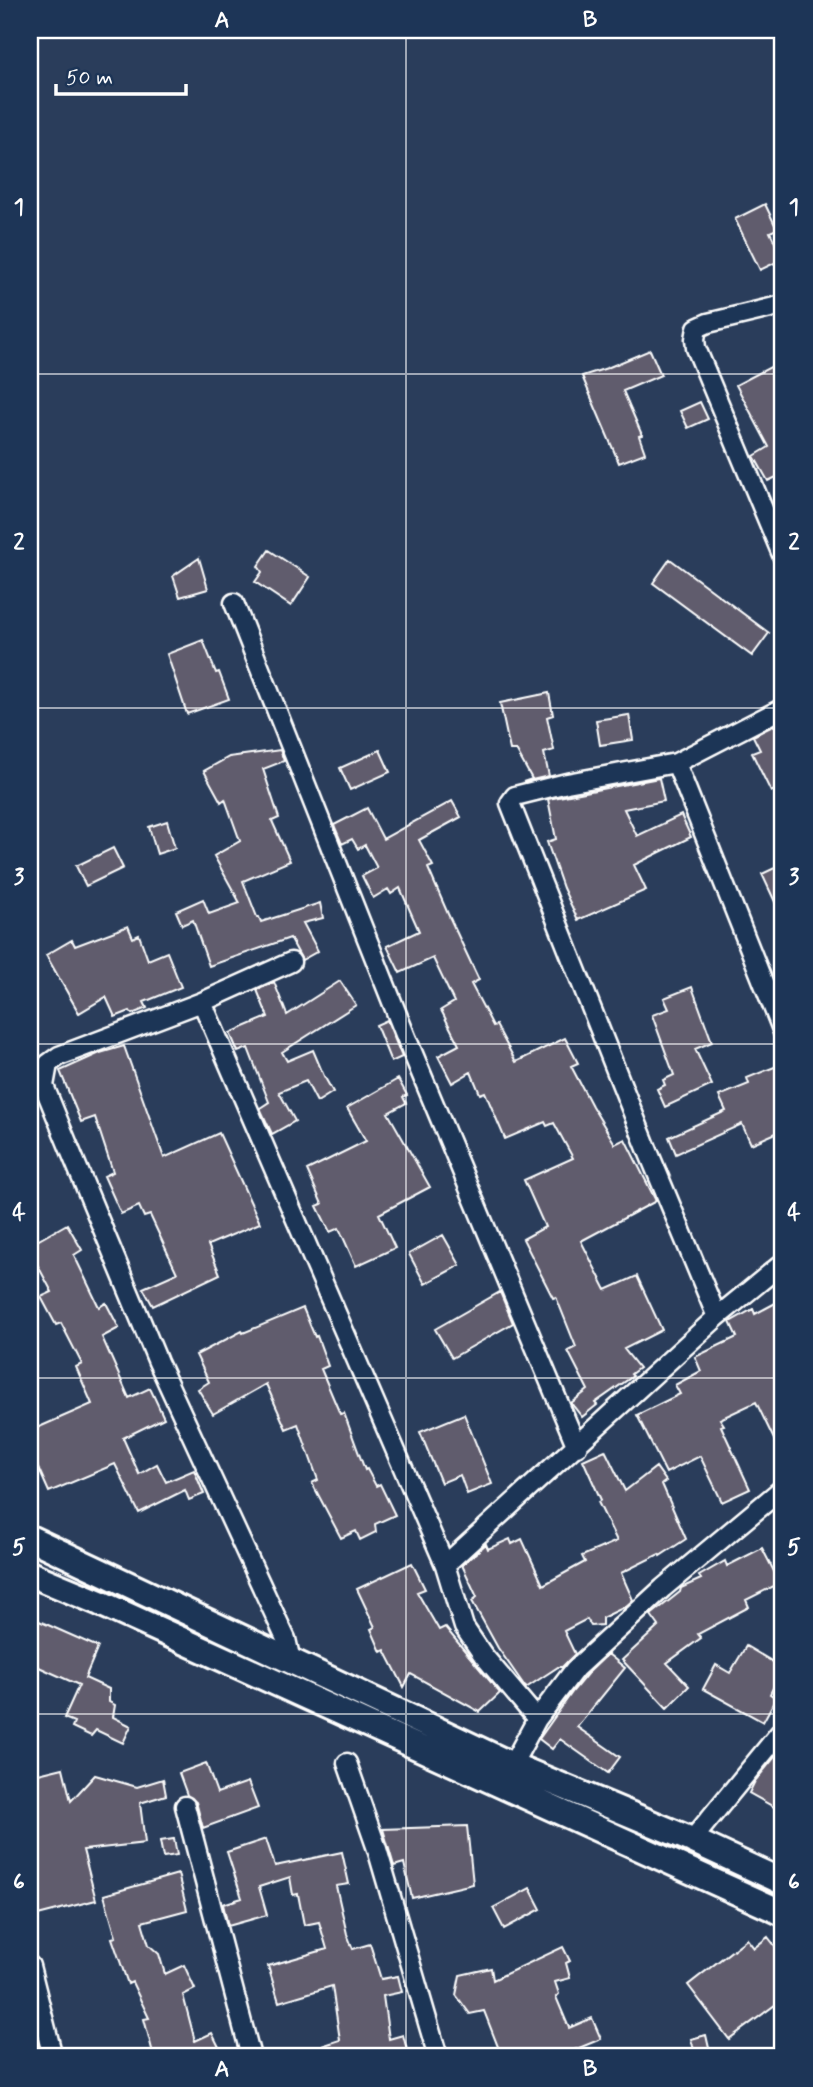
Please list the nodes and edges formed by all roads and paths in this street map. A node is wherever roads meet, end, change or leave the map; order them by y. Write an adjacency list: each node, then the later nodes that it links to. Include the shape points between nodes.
1 (783, 305): 2 (street, via 708,323 697,328 695,339)
2 (783, 557)
3 (234, 603): 11 (street, via 406,1037)
4 (783, 708): 5 (street)
5 (676, 763): 8 (street); 10 (street, via 567,783 515,796 510,803)
6 (291, 962): 7 (street)
7 (202, 1002): 14 (street); 16 (street, via 59,1056 48,1064 44,1080 158,1362 286,1639)
8 (783, 1032)
9 (783, 1263): 10 (street)
10 (717, 1317): 11 (street)
11 (577, 1447): 14 (street)
12 (783, 1488): 17 (street, via 575,1669)
13 (30, 1538): 16 (main road)
14 (445, 1566): 17 (street, via 464,1627)
15 (30, 1574): 24 (main road)
16 (291, 1661): 20 (main road)
17 (537, 1719): 20 (street)
18 (783, 1729): 22 (street)
19 (347, 1763): 28 (street)
20 (512, 1765): 22 (main road)
21 (185, 1806): 27 (street)
22 (692, 1840): 23 (main road)
23 (783, 1882)
24 (783, 1913)
25 (30, 1966): 26 (street)
26 (53, 2057)
27 (251, 2057)
28 (438, 2057)

